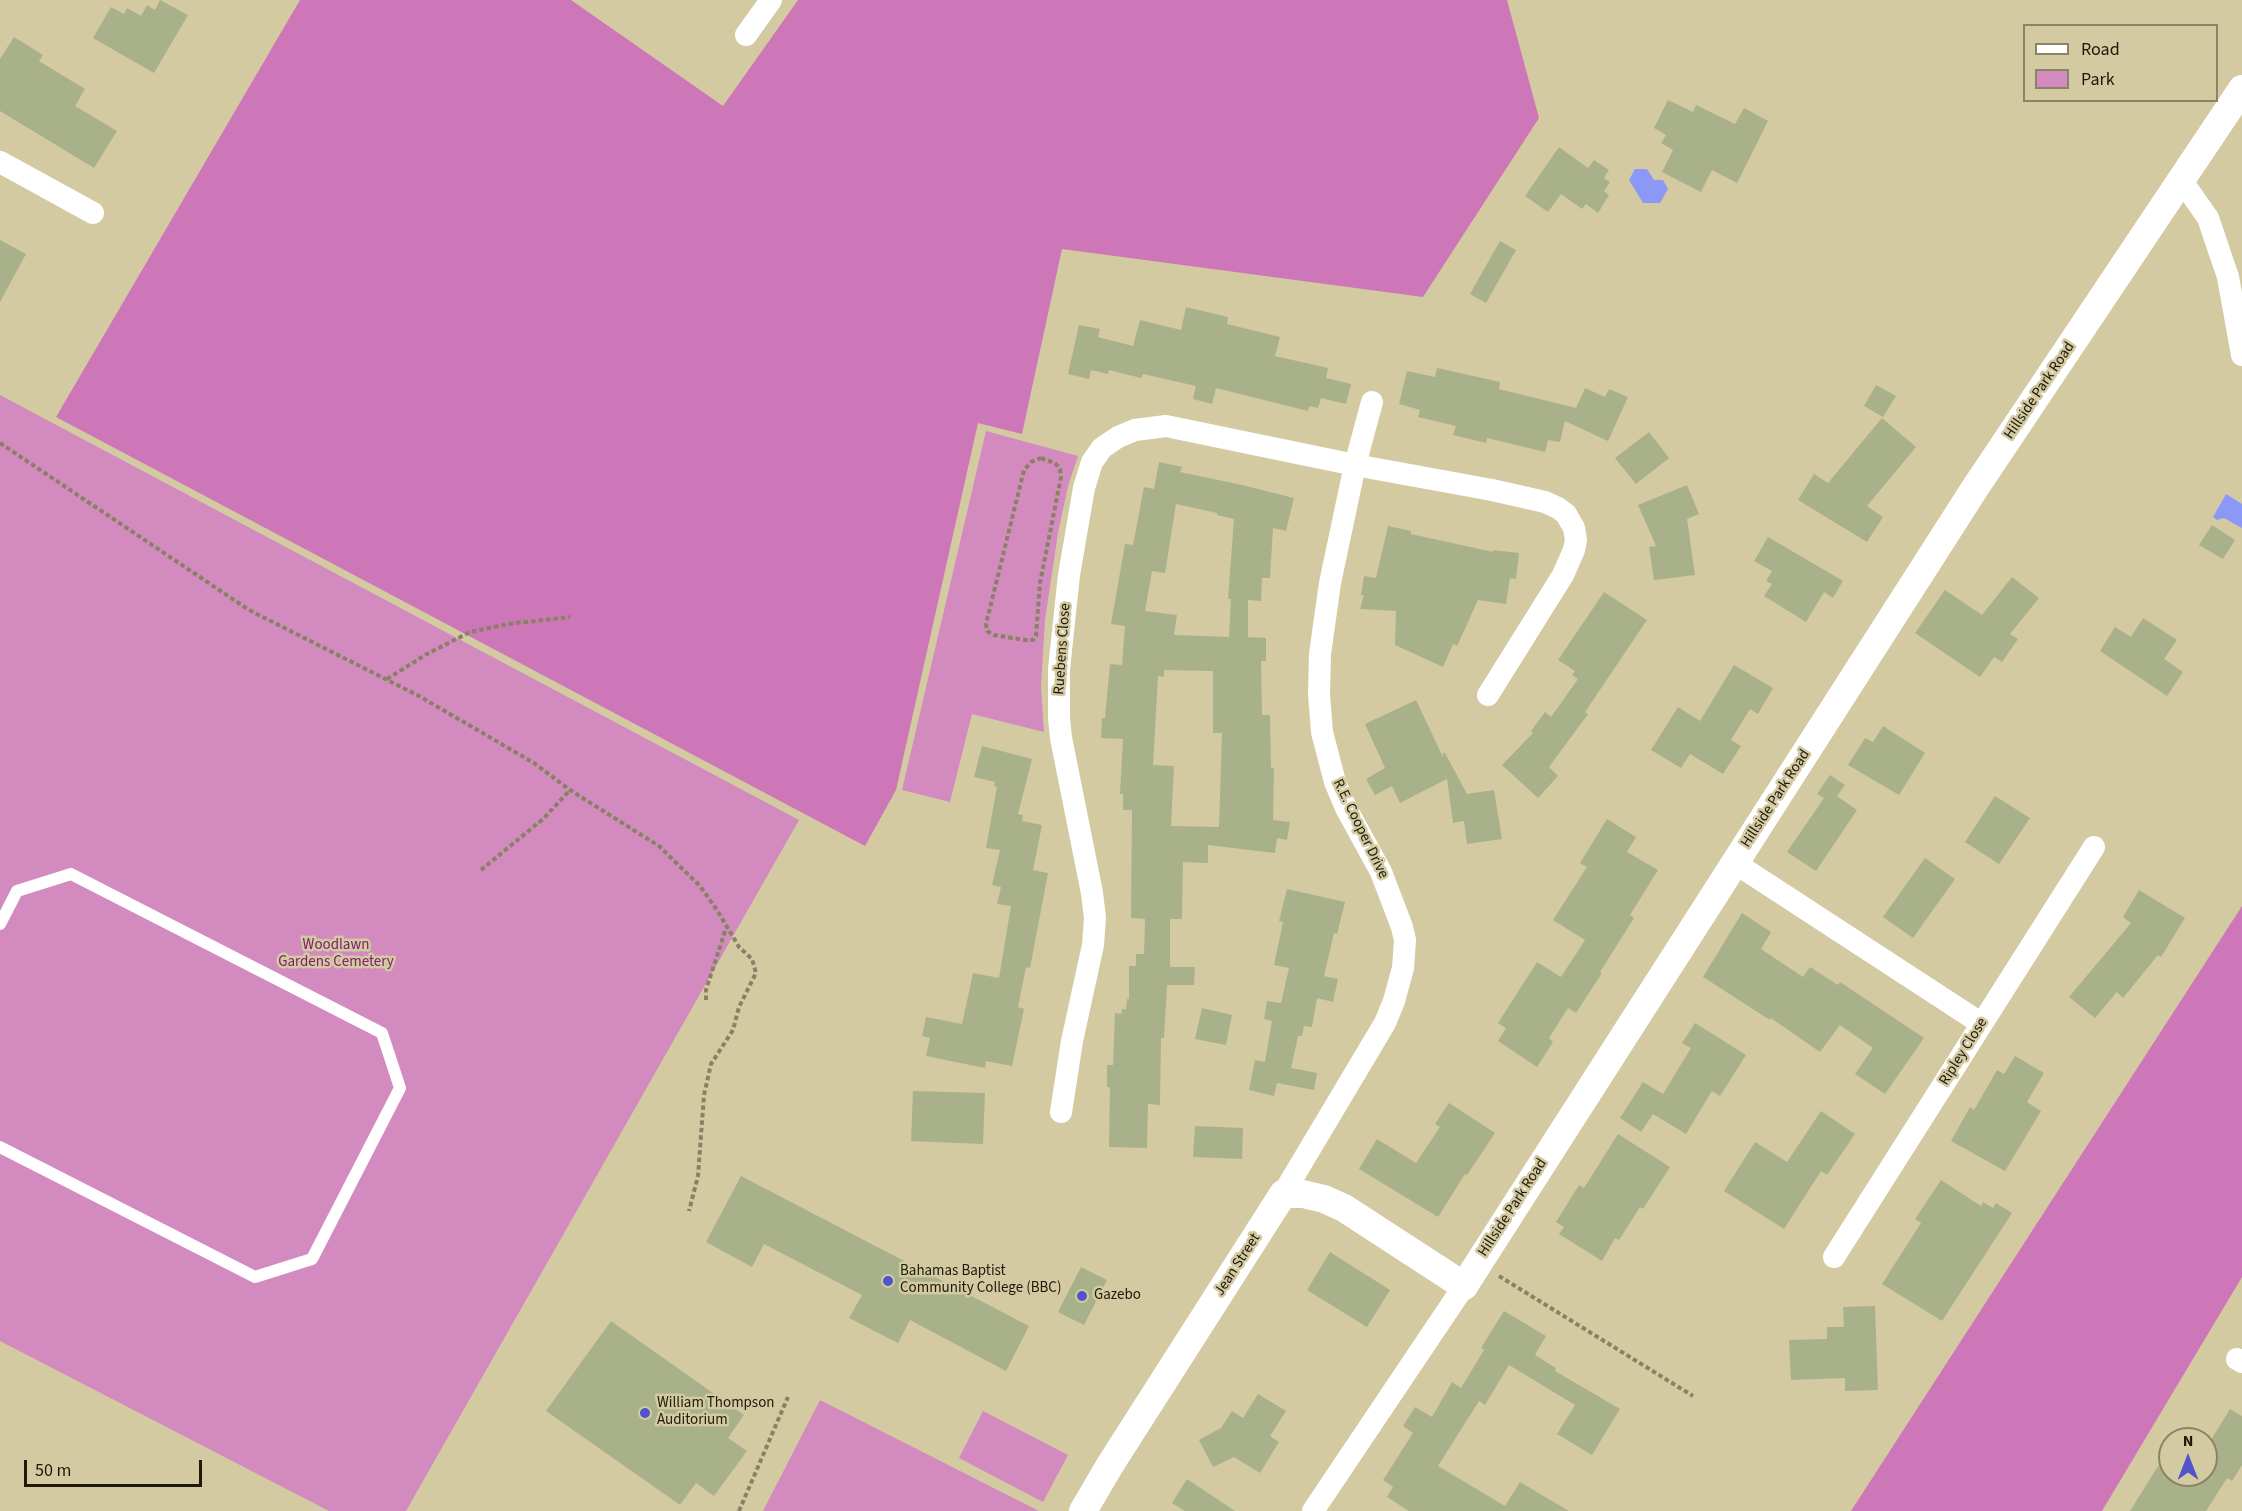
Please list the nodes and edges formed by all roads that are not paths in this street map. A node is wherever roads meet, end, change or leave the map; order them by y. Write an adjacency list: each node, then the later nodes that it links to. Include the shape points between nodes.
1 (771, 0): 2 (street)
2 (746, 35)
3 (2242, 89): 5 (street, Hillside Park Road)
4 (0, 162): 6 (street)
5 (2182, 181): 7 (street, via 2208,218 2228,277); 12 (street, Hillside Park Road, via 1975,488)
6 (93, 213)
7 (2242, 355)
8 (1372, 402): 9 (street, R.E. Cooper Drive)
9 (1355, 465): 10 (street, Ruebens Close, via 1545,502 1570,519 1576,540 1570,561); 15 (street, Ruebens Close, via 1166,426 1135,430 1118,437 1102,448 1092,462 1075,536 1059,696 1061,738 1092,893 1095,929); 17 (street, R.E. Cooper Drive, via 1324,622 1318,678 1320,712 1335,782 1381,872 1402,927 1403,968 1385,1023)
10 (1488, 695)
11 (2094, 847): 14 (street, Ripley Close)
12 (1735, 863): 14 (street); 19 (street, Hillside Park Road)
13 (0, 924): 16 (lane, via 17,891 71,874 382,1033 400,1088 312,1259 255,1277)
14 (1982, 1024): 18 (street, Ripley Close)
15 (1061, 1112)
16 (0, 1147)
17 (1283, 1194): 19 (street, via 1324,1199); 20 (street, Jean Street)
18 (1834, 1257)
19 (1471, 1274): 21 (street, Hillside Park Road)
20 (1083, 1511)
21 (1313, 1511)

